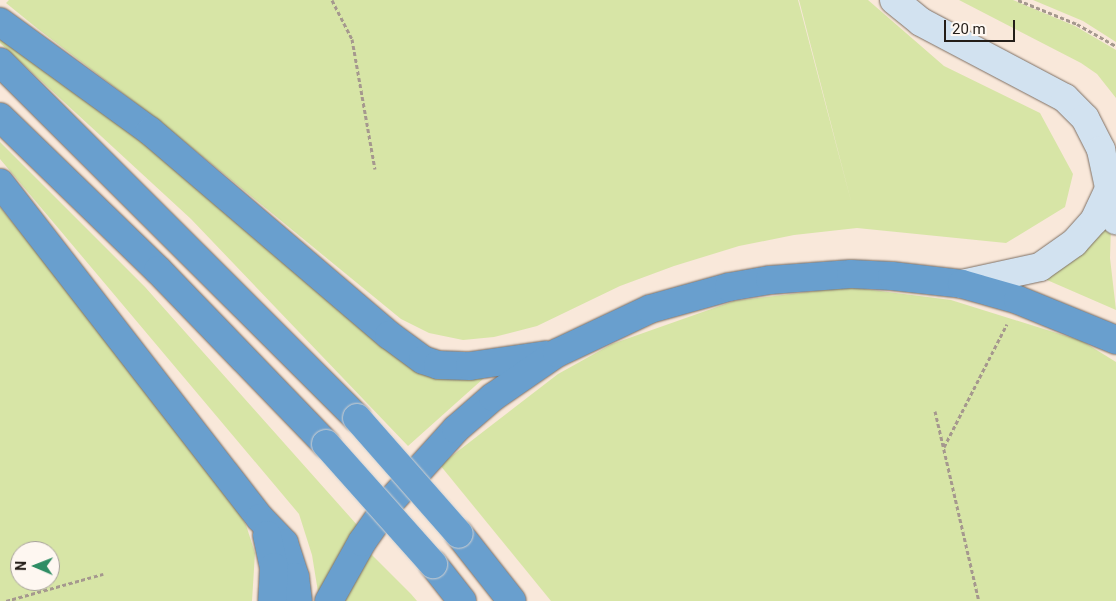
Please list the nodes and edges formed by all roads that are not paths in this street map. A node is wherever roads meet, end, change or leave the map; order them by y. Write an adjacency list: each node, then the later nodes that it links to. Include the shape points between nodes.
1 (894, 0): 6 (main road, via 922,22 1065,98 1094,132)
2 (0, 22): 10 (highway, via 150,131 389,335 423,360 470,366)
3 (2, 64): 16 (highway, bridge, via 357,418 460,534)
4 (0, 117): 15 (highway, bridge, via 158,270 326,444)
5 (0, 183): 11 (highway)
6 (1110, 187): 7 (main road); 8 (main road, via 1094,221 1074,243 1040,267)
7 (1116, 220)
8 (962, 284): 9 (highway, via 1059,314); 10 (highway, via 851,274 770,280 729,287 650,310)
9 (1116, 340)
10 (557, 353): 14 (highway, via 493,397 421,464 362,542)
11 (260, 518): 12 (highway, via 274,567); 13 (highway, via 284,543 295,577)
12 (272, 601)
13 (298, 601)
14 (329, 601)
15 (462, 601)
16 (512, 601)

